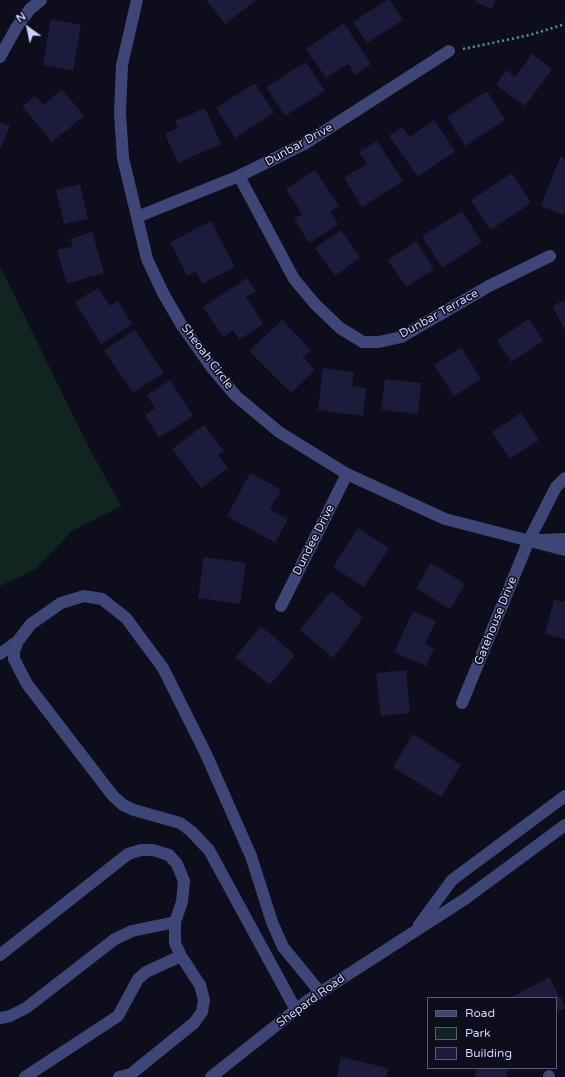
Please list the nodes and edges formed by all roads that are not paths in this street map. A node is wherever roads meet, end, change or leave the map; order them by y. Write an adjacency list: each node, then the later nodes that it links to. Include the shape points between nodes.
1 (41, 0): 4 (street, via 30,9 16,28)
2 (137, 0): 6 (street, Sheoah Circle, via 122,65 120,113 123,158)
3 (449, 51): 5 (street, Dunbar Drive, via 306,143)
4 (0, 57)
5 (239, 176): 6 (street, Dunbar Drive); 7 (street, Dunbar Terrace, via 294,279 340,328 363,342 379,342 401,337 488,286)
6 (136, 217): 8 (street, Sheoah Circle, via 147,259 163,293 212,368 236,396 279,432)
7 (550, 256)
8 (347, 474): 11 (street, Sheoah Circle, via 446,519); 13 (street, Dundee Drive)
9 (565, 478): 11 (street, Gatehouse Drive, via 556,487)
10 (565, 538): 11 (street, Sheoah Circle)
11 (529, 540): 12 (street, Sheoah Circle); 16 (street, Gatehouse Drive)
12 (565, 550)
13 (281, 606)
14 (18, 641): 15 (street); 23 (street, via 31,624 61,603 84,596 102,599 126,618 163,668 206,754 251,856 272,922 283,946); 24 (street, via 14,659 27,684 113,796 134,810 180,823 209,850)
15 (0, 654)
16 (462, 703)
17 (565, 796): 20 (street, Shepard Road, via 452,880)
18 (565, 825): 20 (street, Shepard Road, via 465,899)
19 (175, 922): 21 (street, via 182,902 184,880 177,864 168,855 154,850 141,850 128,854); 22 (street, via 175,943); 25 (street, via 132,931 115,939 26,1008)
20 (415, 931): 23 (street, Shepard Road)
21 (0, 955)
22 (181, 956): 26 (street, via 146,972 138,979 118,1016); 27 (street, via 200,985 204,1000 202,1012 194,1023 131,1074)
23 (320, 992): 24 (street, Shepard Road)
24 (296, 1010): 28 (street, Shepard Road)
25 (0, 1018)
26 (25, 1077)
27 (119, 1077)
28 (211, 1077)

